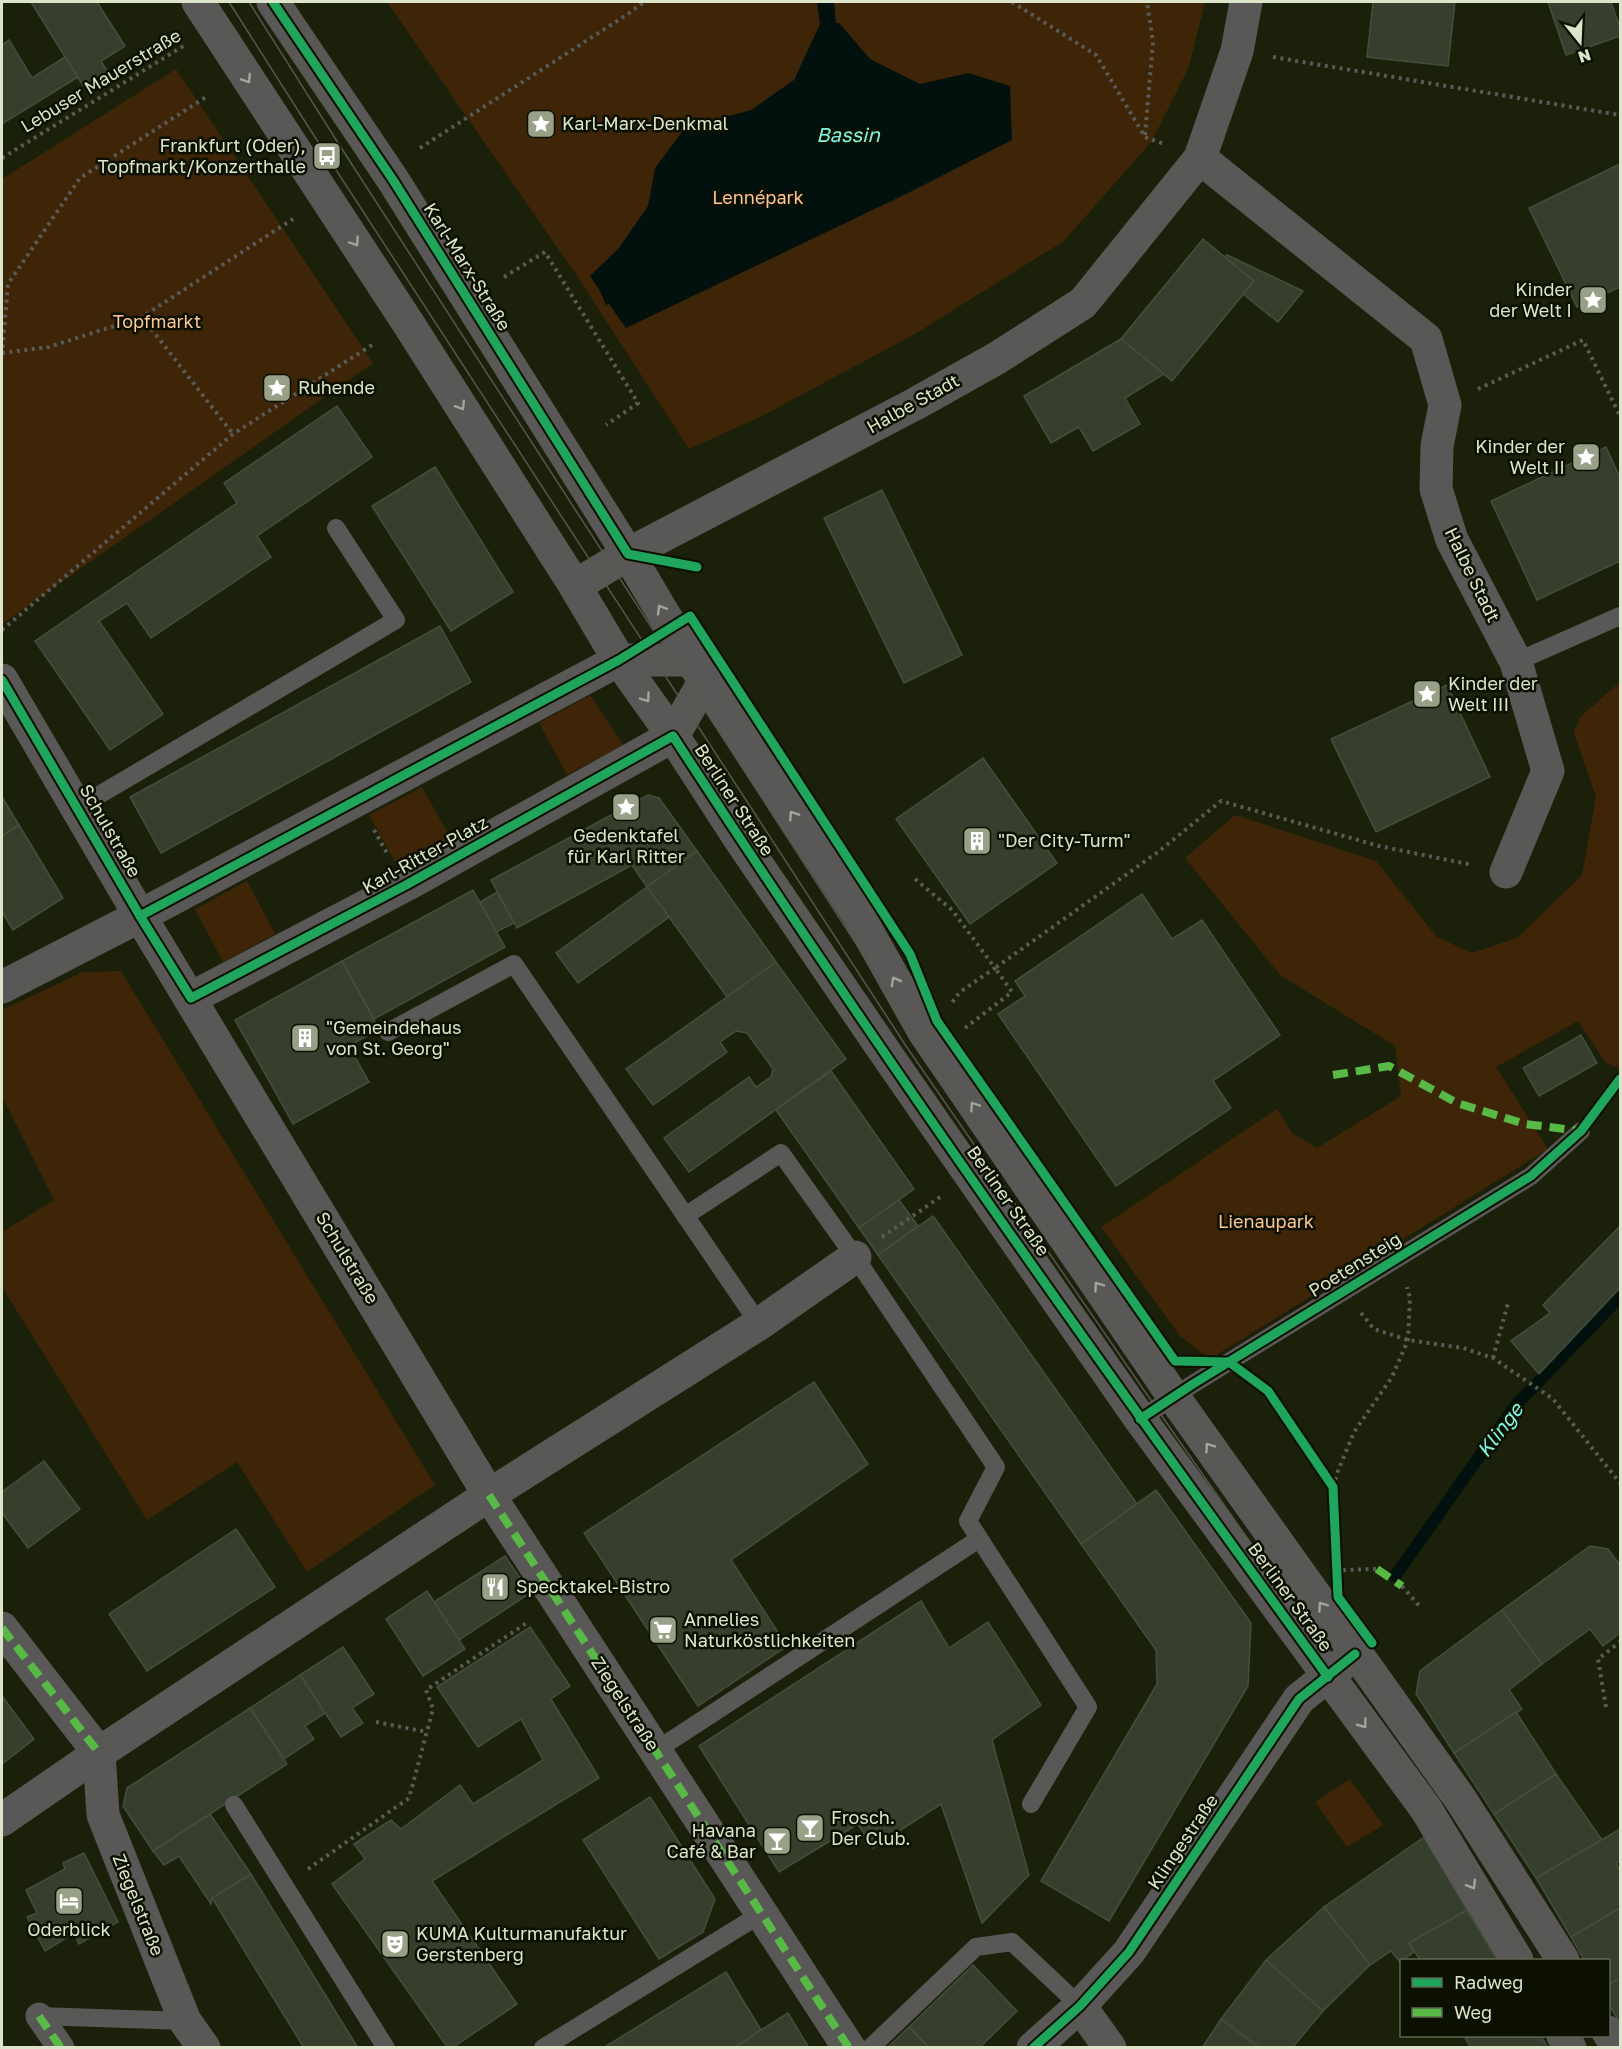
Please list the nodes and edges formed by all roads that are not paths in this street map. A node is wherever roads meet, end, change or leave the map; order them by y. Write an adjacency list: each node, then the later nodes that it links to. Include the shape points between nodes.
1 (198, 2): 7 (street, one-way to 7)
2 (273, 2): 6 (street, Karl-Marx-Straße, via 393,180)
3 (1246, 2): 4 (street, Halbe Stadt, via 1237,51)
4 (1200, 158): 6 (street, Halbe Stadt, via 1083,303 915,404); 10 (street, Halbe Stadt, via 1426,339 1445,405 1437,446 1436,489 1452,540)
5 (336, 528): 14 (lane, via 396,620)
6 (628, 554): 7 (street, Halbe Stadt); 11 (street, Berliner Straße, one-way to 6)
7 (575, 586): 9 (street)
8 (1620, 616): 10 (lane)
9 (620, 660): 11 (street); 13 (street, Berliner Straße, one-way to 13); 16 (street)
10 (1516, 662): 15 (street, Halbe Stadt, via 1548,771)
11 (698, 670): 13 (street); 24 (street, Berliner Straße, one-way to 11, via 924,1032 857,913)
12 (2, 680): 14 (street, Schulstraße)
13 (673, 736): 18 (street, Karl-Ritter-Platz, via 406,885); 25 (street, Berliner Straße, via 741,842)
14 (77, 808): 16 (street, Schulstraße)
15 (1506, 872)
16 (140, 916): 17 (street); 18 (street, Schulstraße)
17 (2, 987)
18 (191, 998): 26 (street, Schulstraße)
19 (388, 1032): 21 (lane, via 514,964)
20 (1581, 1131): 24 (lane, Poetensteig, via 1531,1176)
21 (685, 1216): 22 (lane, via 781,1153); 23 (lane)
22 (855, 1257): 23 (street); 27 (lane, via 996,1467 968,1521)
23 (759, 1324): 26 (street)
24 (1173, 1396): 25 (lane, Poetensteig); 29 (street, Berliner Straße, one-way to 24)
25 (1140, 1419): 30 (street, Berliner Straße)
26 (489, 1496): 31 (street, Ziegelstraße); 32 (street)
27 (979, 1539): 31 (lane); 33 (lane, via 1088,1707)
28 (2, 1628): 32 (street)
29 (1355, 1654): 30 (street, Klingestraße); 38 (street, Berliner Straße, via 1461,1800)
30 (1328, 1677): 37 (street, Berliner Straße, one-way to 37, via 1426,1809); 39 (street, Klingestraße, via 1299,1699 1129,1952)
31 (655, 1751): 36 (street, Ziegelstraße)
32 (99, 1753): 35 (street); 41 (street, Ziegelstraße, via 103,1815)
33 (1031, 1804)
34 (234, 1805): 45 (lane)
35 (2, 1820)
36 (761, 1914): 46 (lane); 47 (street, Ziegelstraße)
37 (1516, 1959)
38 (1562, 1959)
39 (1080, 2006): 48 (lane, via 1012,1942 976,1947); 49 (street, Klingestraße); 50 (street)
40 (39, 2016): 41 (lane); 43 (street)
41 (185, 2020): 44 (street, Ziegelstraße)
42 (1610, 2035): 51 (street)
43 (61, 2048)
44 (204, 2048)
45 (386, 2048)
46 (543, 2048)
47 (849, 2048)
48 (870, 2048)
49 (1033, 2048)
50 (1110, 2048)
51 (1618, 2048)

